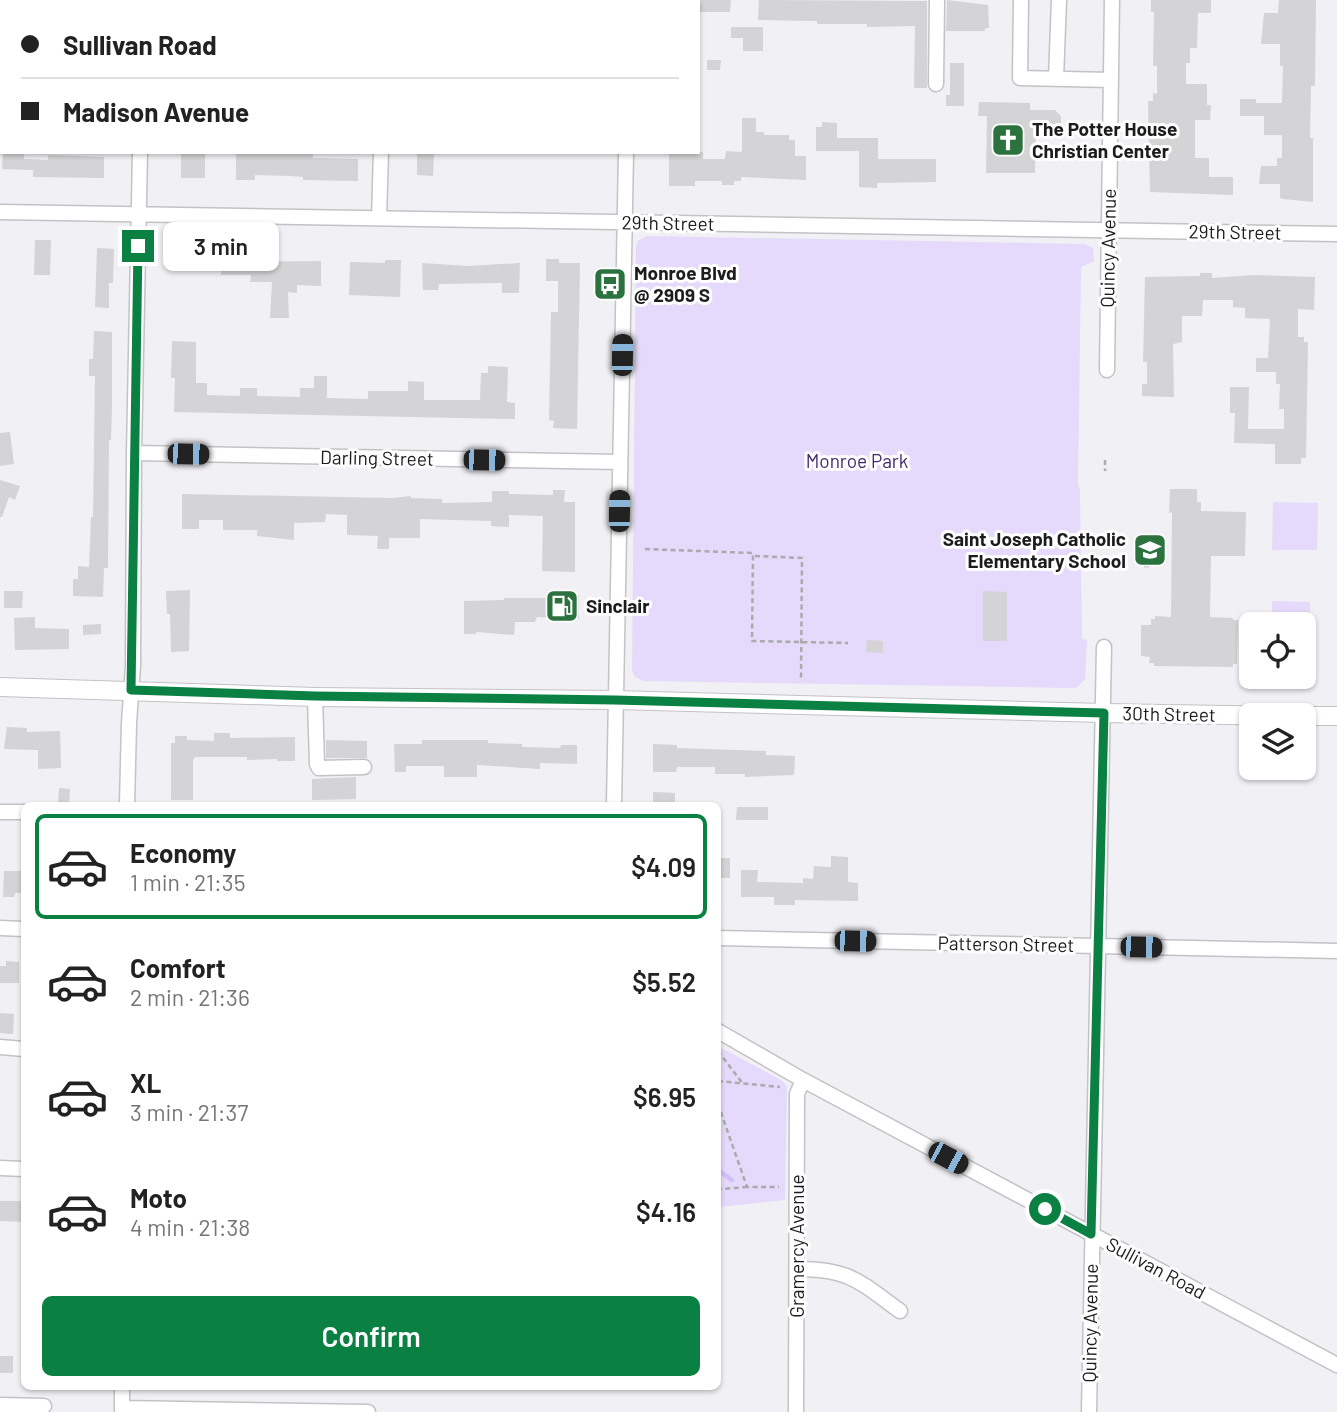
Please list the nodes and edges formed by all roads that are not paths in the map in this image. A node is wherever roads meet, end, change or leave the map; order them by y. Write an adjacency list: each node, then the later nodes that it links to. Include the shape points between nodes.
1 (937, 0): 7 (street)
2 (1021, 0): 5 (street, via 1020,78)
3 (1059, 0): 5 (street)
4 (1112, 0): 6 (street, Quincy Avenue)
5 (1056, 79): 6 (street)
6 (1111, 80): 15 (street, Quincy Avenue)
7 (936, 84)
8 (140, 154): 12 (street)
9 (381, 154): 13 (street)
10 (625, 154): 14 (street)
11 (0, 212): 12 (street, 29th Street)
12 (138, 215): 13 (street, 29th Street); 18 (street)
13 (379, 218): 14 (street, 29th Street)
14 (624, 222): 15 (street, 29th Street); 19 (street)
15 (1108, 230): 16 (street, 29th Street); 17 (street, Quincy Avenue)
16 (1337, 234)
17 (1107, 370)
18 (134, 453): 19 (street, Darling Street); 22 (street)
19 (620, 462): 24 (street)
20 (1104, 646): 25 (street, Quincy Avenue)
21 (0, 687): 22 (main road, 30th Street)
22 (131, 690): 23 (main road, 30th Street); 30 (street)
23 (315, 696): 24 (main road, 30th Street); 29 (street, via 319,768)
24 (615, 700): 25 (main road, 30th Street); 31 (street)
25 (1104, 713): 26 (main road, 30th Street); 37 (street, Quincy Avenue)
26 (1239, 715)
27 (1316, 716): 28 (main road)
28 (1337, 716)
29 (363, 767)
30 (127, 802)
31 (614, 802)
32 (0, 812): 33 (street)
33 (21, 812)
34 (0, 928): 35 (street)
35 (21, 929)
36 (721, 937): 37 (street, Patterson Street)
37 (1097, 946): 38 (street, Patterson Street); 45 (street, Quincy Avenue)
38 (1337, 951)
39 (721, 1033): 42 (street, Sullivan Road)
40 (0, 1047): 41 (street)
41 (21, 1049)
42 (803, 1080): 45 (street, Sullivan Road); 46 (street, Gramercy Avenue, via 797,1094)
43 (0, 1168): 44 (street)
44 (21, 1169)
45 (1091, 1234): 48 (street, Sullivan Road); 55 (street, Quincy Avenue)
46 (798, 1269): 47 (street, via 851,1276); 54 (street, Gramercy Avenue)
47 (900, 1311)
48 (1337, 1365)
49 (122, 1390): 52 (street)
50 (0, 1405): 51 (street)
51 (44, 1406)
52 (122, 1410): 53 (street)
53 (368, 1412)
54 (796, 1412)
55 (1089, 1412)

